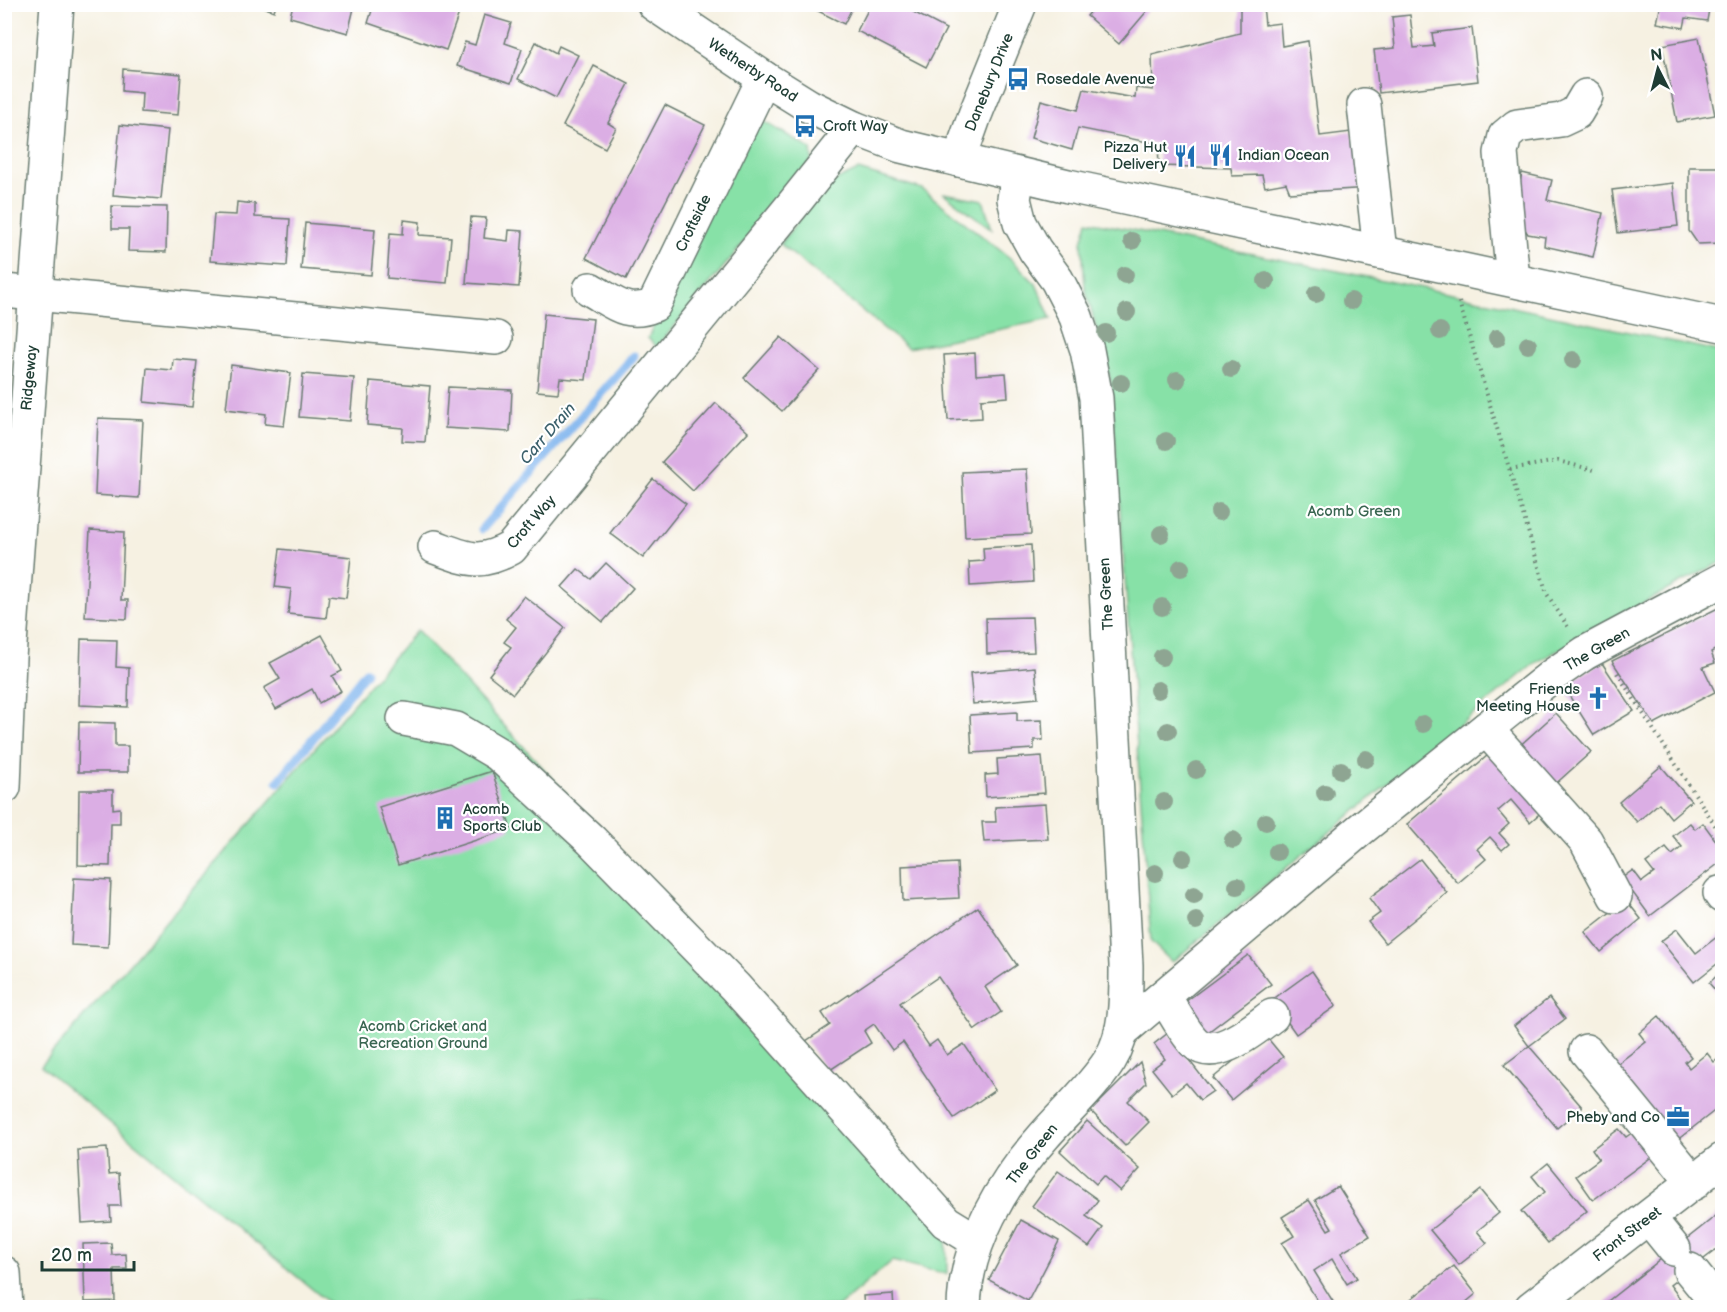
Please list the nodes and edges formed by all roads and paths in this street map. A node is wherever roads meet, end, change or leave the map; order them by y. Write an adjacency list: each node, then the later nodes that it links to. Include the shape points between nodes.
1 (57, 4): 14 (street, Ridgeway)
2 (654, 4): 4 (street, Wetherby Road)
3 (1020, 4): 8 (street, Danebury Drive)
4 (764, 78): 7 (street, Wetherby Road); 12 (street, Croftside, via 654,305 626,310)
5 (1586, 96): 11 (street, via 1576,113 1561,120 1517,126 1505,136 1501,153)
6 (1364, 105): 10 (street)
7 (854, 128): 8 (street, Wetherby Road, via 901,146); 20 (street, Croft Way, via 511,548 494,558 471,560)
8 (959, 160): 9 (street)
9 (1018, 175): 10 (street); 32 (street, The Green, via 1014,199 1020,223 1076,317 1096,398 1126,965)
10 (1380, 252): 11 (street)
11 (1513, 280): 16 (street)
12 (590, 289)
13 (4, 291): 14 (street)
14 (37, 293): 17 (street); 22 (street, Ridgeway)
15 (1457, 295): 18 (path)
16 (1722, 325)
17 (496, 338)
18 (1510, 469): 19 (path, via 1558,461); 23 (path, via 1547,594)
19 (1594, 470)
20 (435, 547)
21 (1722, 580): 24 (street, The Green)
22 (8, 625): 27 (street, Ridgeway)
23 (1570, 631)
24 (1599, 646): 26 (street, The Green, via 1553,675); 28 (path)
25 (404, 719): 37 (street, via 456,729 498,753 591,840 735,987 946,1222)
26 (1486, 729): 29 (street, via 1586,841); 30 (street, The Green)
27 (4, 787)
28 (1722, 836)
29 (1615, 896)
30 (1164, 996): 31 (street, via 1195,1043 1209,1050 1232,1044); 32 (street, The Green)
31 (1272, 1016)
32 (1121, 1032): 37 (street, The Green, via 1110,1059 1013,1175)
33 (1586, 1051): 35 (street)
34 (1722, 1160): 35 (street, Front Street)
35 (1694, 1182): 36 (street, Front Street)
36 (1649, 1218): 41 (street, Front Street); 42 (street)
37 (977, 1240): 39 (street, The Green)
38 (4, 1274): 40 (street)
39 (964, 1298)
40 (6, 1308)
41 (1531, 1308)
42 (1721, 1308)

